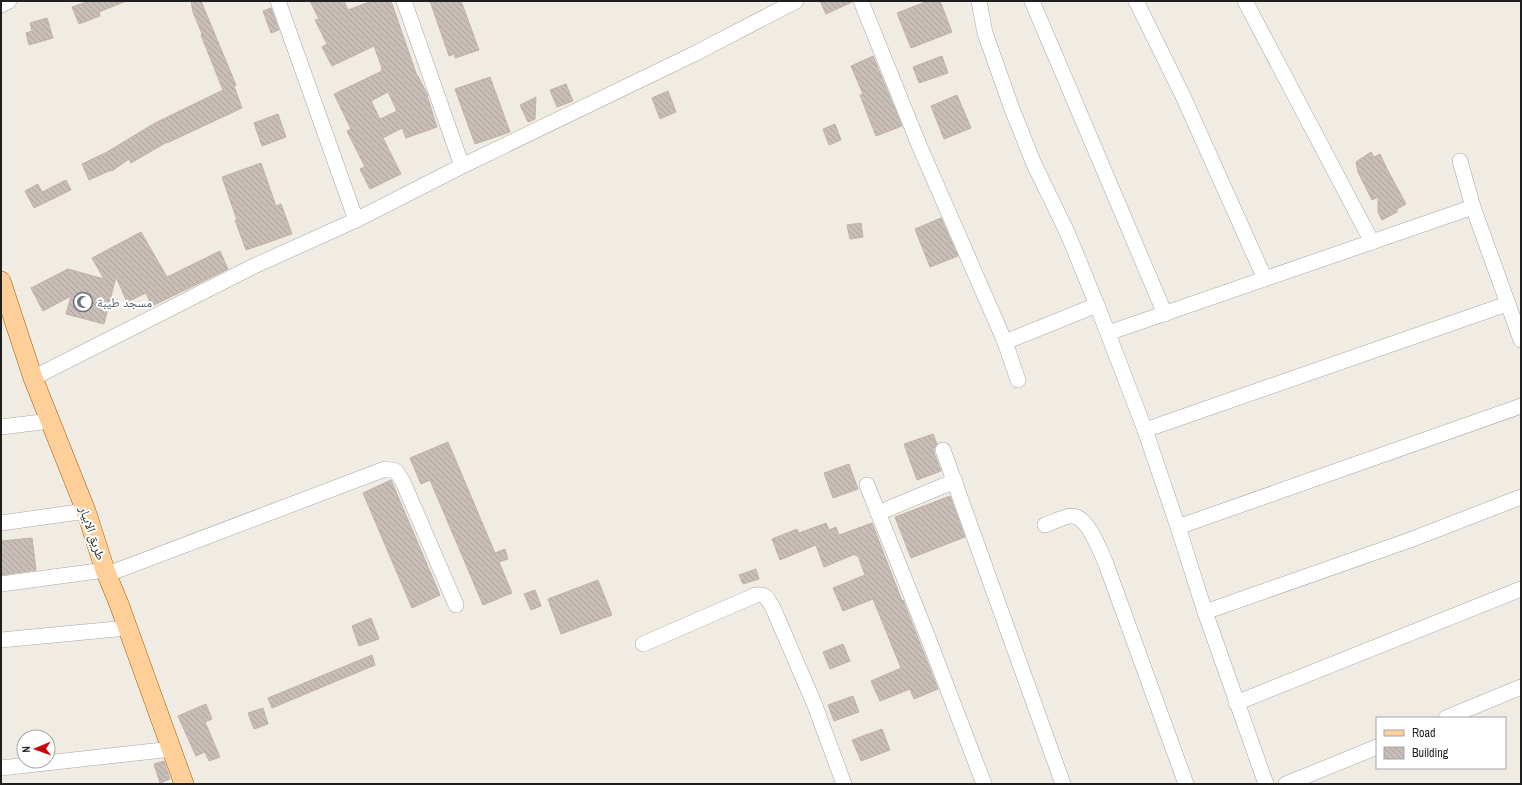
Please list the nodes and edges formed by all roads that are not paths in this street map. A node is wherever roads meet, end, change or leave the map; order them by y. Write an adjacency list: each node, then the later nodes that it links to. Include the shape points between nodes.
1 (9, 1): 10 (street)
2 (278, 1): 15 (street)
3 (404, 1): 13 (street)
4 (796, 1): 11 (street)
5 (861, 1): 24 (street, via 919,145)
6 (979, 1): 19 (street, via 985,33 1012,109)
7 (1032, 1): 21 (street)
8 (1136, 1): 17 (street, via 1182,94)
9 (1246, 1): 16 (street)
10 (1, 5)
11 (771, 7): 13 (street, via 696,53)
12 (1460, 161): 14 (street)
13 (462, 166): 15 (street)
14 (1473, 207): 16 (street); 20 (street)
15 (356, 220): 25 (street, via 252,267)
16 (1372, 242): 17 (street)
17 (1265, 279): 21 (street)
18 (1, 282): 25 (main road, طريق الابيار)
19 (1097, 304): 22 (street); 24 (street)
20 (1507, 304): 23 (street); 30 (street)
21 (1165, 314): 22 (street)
22 (1108, 333): 30 (street)
23 (1521, 340)
24 (1005, 342): 26 (street)
25 (33, 378): 28 (main road, طريق الابيار)
26 (1018, 380)
27 (1521, 406): 39 (street)
28 (50, 421): 29 (street); 35 (main road, طريق الابيار)
29 (1, 427)
30 (1145, 430): 39 (street)
31 (943, 450): 32 (street)
32 (955, 481): 36 (street); 57 (street)
33 (866, 485): 36 (street)
34 (1521, 497): 44 (street, via 1410,540)
35 (86, 511): 37 (street); 40 (main road, طريق الابيار)
36 (878, 513): 56 (street)
37 (1, 523)
38 (1045, 525): 58 (street, via 1071,516 1081,519 1089,530 1106,564)
39 (1178, 527): 44 (street)
40 (107, 572): 41 (street); 43 (street, via 385,469 396,471 403,482); 45 (main road, طريق الابيار)
41 (1, 584)
42 (1521, 589): 49 (street)
43 (456, 605)
44 (1205, 612): 49 (street)
45 (128, 628): 46 (street); 52 (main road, طريق الابيار)
46 (1, 640)
47 (643, 644): 55 (street, via 756,595 766,597 814,704)
48 (1521, 687): 50 (street)
49 (1236, 703): 59 (street)
50 (1448, 717)
51 (1376, 746): 60 (street)
52 (172, 749): 53 (street); 54 (main road, طريق الابيار)
53 (1, 768)
54 (184, 784)
55 (844, 784)
56 (984, 784)
57 (1063, 784)
58 (1186, 784)
59 (1266, 784)
60 (1286, 784)

